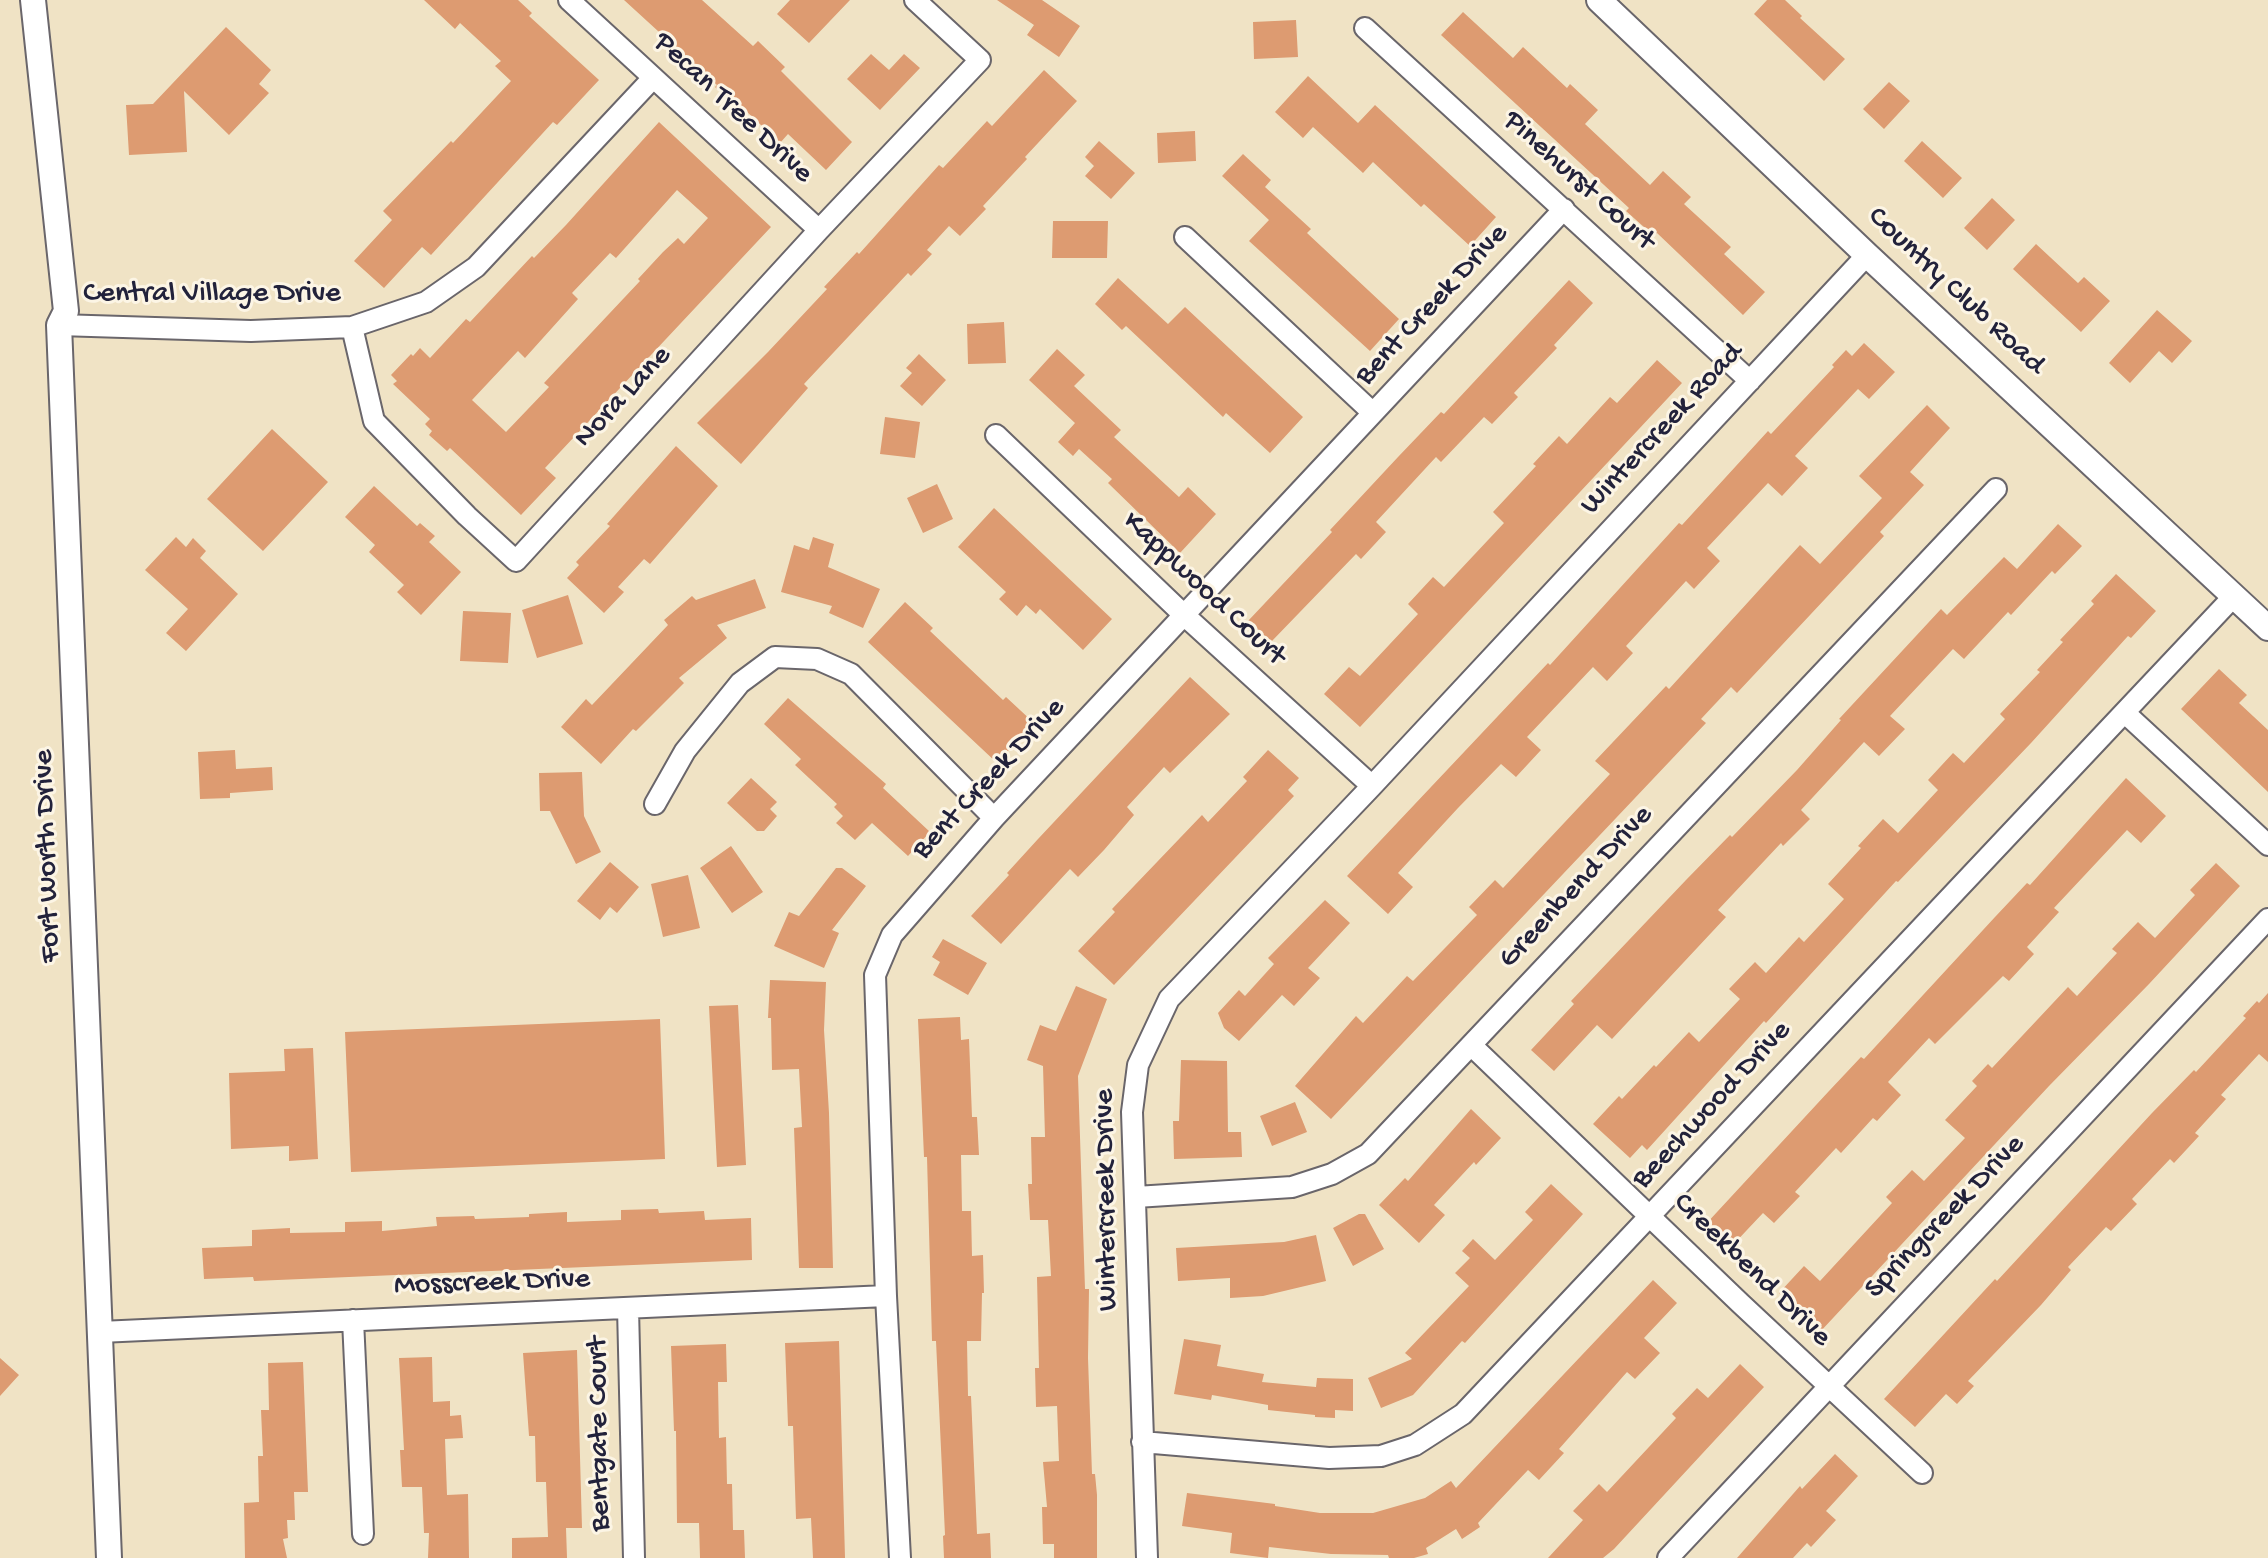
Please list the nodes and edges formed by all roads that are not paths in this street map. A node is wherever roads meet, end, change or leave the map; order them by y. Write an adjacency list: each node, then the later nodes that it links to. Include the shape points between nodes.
1 (33, 0): 8 (main road, Fort Worth Drive)
2 (50, 0): 8 (main road, Fort Worth Drive)
3 (569, 0): 7 (street, Pecan Tree Drive)
4 (915, 0): 10 (street, Nora Lane, via 980,60)
5 (1599, 0): 12 (main road, Country Club Road)
6 (1365, 28): 9 (street, Pinehurst Court)
7 (653, 78): 10 (street, Pecan Tree Drive); 14 (street, Central Village Drive, via 476,267 426,302)
8 (50, 154): 13 (main road, Fort Worth Drive, via 66,311)
9 (1564, 209): 15 (street, Pinehurst Court); 16 (street, Bent Creek Drive)
10 (819, 230): 14 (street, Nora Lane, via 516,561 374,421)
11 (1185, 237): 16 (street)
12 (1867, 255): 15 (street, Wintercreek Road); 19 (main road, Country Club Road)
13 (59, 325): 14 (street, Central Village Drive, via 251,331); 35 (main road, Fort Worth Drive)
14 (352, 327)
15 (1750, 381): 22 (street, Wintercreek Road)
16 (1373, 413): 20 (street, Bent Creek Drive)
17 (996, 435): 20 (street, Kappwood Court)
18 (1996, 489): 29 (street, Greenbend Drive)
19 (2234, 596): 21 (main road, Country Club Road); 23 (street, Beechwood Drive)
20 (1184, 615): 24 (street, Kappwood Court); 26 (street, Bent Creek Drive)
21 (2268, 628)
22 (1503, 645): 24 (street, Wintercreek Drive)
23 (2125, 713): 27 (street); 31 (street, Beechwood Drive)
24 (1372, 786): 30 (street, Wintercreek Drive, via 1169,999 1138,1065 1132,1112)
25 (655, 804): 26 (street, via 685,751 740,683 775,657 817,659 851,674)
26 (994, 818): 32 (street, Bent Creek Drive, via 892,935 875,975)
27 (2268, 845)
28 (2268, 919): 36 (street, Springcreek Drive)
29 (1471, 1045): 30 (street, Greenbend Drive, via 1368,1154 1332,1174 1292,1187); 31 (street, Creekbend Drive)
30 (1136, 1197): 37 (street, Wintercreek Drive)
31 (1651, 1216): 36 (street, Creekbend Drive); 37 (street, Beechwood Drive, via 1463,1414 1415,1445 1381,1456 1329,1458)
32 (886, 1296): 33 (street, Mosscreek Drive); 42 (street, Bent Creek Drive)
33 (628, 1308): 34 (street, Mosscreek Drive); 41 (street, Bentgate Court)
34 (353, 1320): 35 (street, Mosscreek Drive); 39 (street)
35 (100, 1332): 40 (main road, Fort Worth Drive)
36 (1828, 1386): 38 (street, Creekbend Drive); 44 (street, Springcreek Drive)
37 (1142, 1442): 43 (street, Wintercreek Drive)
38 (1922, 1473)
39 (363, 1534)
40 (109, 1558)
41 (634, 1558)
42 (900, 1558)
43 (1147, 1558)
44 (1668, 1558)

